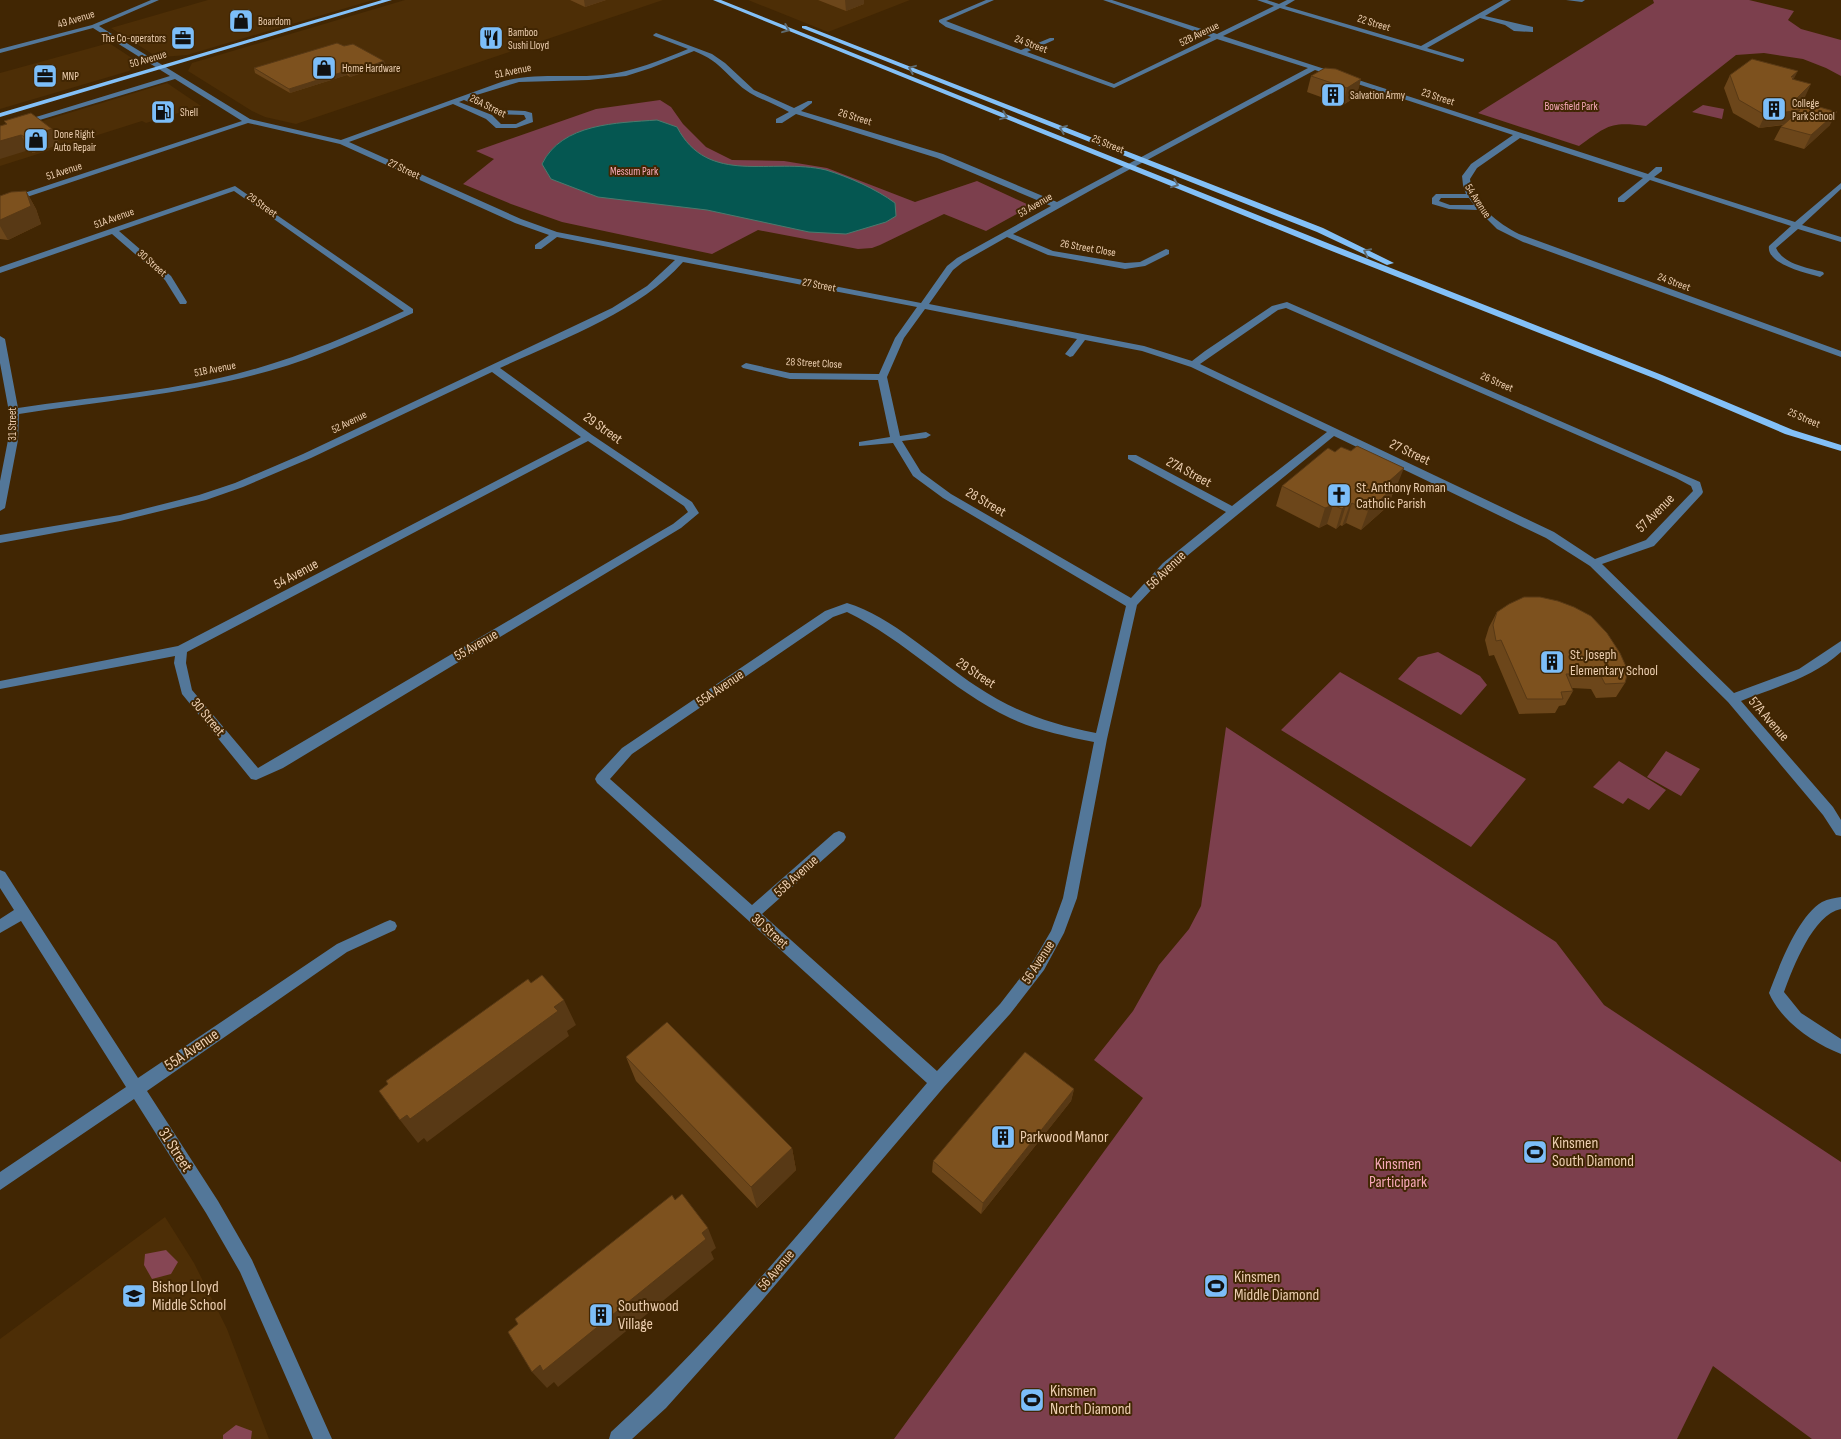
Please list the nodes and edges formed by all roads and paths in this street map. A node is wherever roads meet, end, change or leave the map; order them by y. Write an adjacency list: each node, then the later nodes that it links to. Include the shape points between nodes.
1 (138, 0): 12 (street)
2 (389, 0): 28 (main road, 50 Avenue)
3 (716, 0): 47 (main road, 25 Street, one-way to 47)
4 (736, 0): 15 (main road)
5 (991, 0): 26 (street, 24 Street, via 941,21)
6 (1106, 0): 21 (street, 23 Street)
7 (1260, 0): 13 (street, 22 Street)
8 (1292, 0): 14 (street, 52B Avenue)
9 (1508, 0): 16 (street)
10 (1569, 0): 11 (street)
11 (1582, 0)
12 (153, 1): 18 (street, 49 Avenue)
13 (1268, 1): 14 (street, 22 Street)
14 (1281, 5): 21 (street, 52B Avenue); 23 (street, 22 Street)
15 (760, 10)
16 (1479, 16): 17 (street); 23 (street)
17 (1506, 24)
18 (94, 26): 25 (street, 49 Avenue); 28 (street)
19 (801, 26): 46 (main road, 25 Street, one-way to 19)
20 (656, 35): 24 (street, 26 Street)
21 (1217, 36): 29 (street, 23 Street); 31 (street, 52B Avenue)
22 (1052, 39): 26 (street)
23 (1422, 48): 27 (street, 22 Street)
24 (694, 50): 32 (street, 51 Avenue, via 626,73 603,77 553,74 506,82); 37 (street, 26 Street, via 710,55 762,98)
25 (0, 51)
26 (1022, 52): 31 (street, 24 Street)
27 (1462, 60)
28 (162, 67): 30 (street); 39 (main road, 50 Avenue)
29 (1314, 68): 44 (street, 23 Street); 46 (street, 53 Avenue)
30 (177, 76): 41 (street); 43 (street, 50 Avenue)
31 (1114, 86)
32 (463, 97): 33 (street, 51 Avenue); 35 (street, 26A Street)
33 (452, 101): 36 (street, 26A Street); 45 (street, 51 Avenue)
34 (810, 102): 37 (street)
35 (480, 105): 36 (street); 38 (street, 26A Street)
36 (470, 110): 40 (street, 26A Street)
37 (794, 111): 42 (street); 55 (street, 26 Street, via 940,156)
38 (500, 112): 40 (street); 40 (street, 26A Street, via 525,113 530,120 507,127)
39 (0, 115)
40 (489, 117)
41 (248, 121): 45 (street, 27 Street); 54 (street, 51 Avenue)
42 (779, 121)
43 (0, 130)
44 (1519, 135): 49 (street, 23 Street); 52 (street, 54 Avenue, via 1469,171 1465,181)
45 (342, 142): 60 (street, 27 Street, via 518,221)
46 (1141, 160): 47 (street, 53 Avenue); 70 (main road, 25 Street, one-way to 46, via 1320,230)
47 (1130, 166): 55 (street, 53 Avenue); 70 (main road, 25 Street, one-way to 70)
48 (1659, 169): 49 (street)
49 (1649, 178): 53 (street); 57 (street, 23 Street)
50 (1841, 185): 57 (street)
51 (235, 188): 59 (street, 51A Avenue); 71 (street, 29 Street)
52 (1472, 196): 56 (street, 54 Avenue); 56 (street, via 1439,196 1435,202 1448,207)
53 (1621, 200)
54 (0, 204)
55 (1057, 205): 61 (street, 53 Avenue)
56 (1480, 208): 58 (street, 54 Avenue)
57 (1796, 226): 62 (street, 23 Street); 67 (street, via 1775,243 1772,251 1786,262)
58 (1501, 229): 75 (street, 24 Street)
59 (113, 230): 66 (street, 51A Avenue); 68 (street, 30 Street, via 168,278)
60 (555, 234): 63 (street); 65 (street, 27 Street)
61 (1007, 234): 64 (street, 26 Street Close, via 1051,253 1125,266 1142,264); 69 (street, 53 Avenue, via 950,268)
62 (1841, 240)
63 (538, 247)
64 (1166, 252)
65 (681, 259): 69 (street, 27 Street); 78 (street, 52 Avenue, via 648,291)
66 (0, 270)
67 (1820, 274)
68 (183, 302)
69 (923, 306): 72 (street, 27 Street); 79 (street, 53 Avenue, via 900,338)
70 (1491, 310): 86 (main road, 25 Street, via 1790,432)
71 (410, 311): 80 (street, 51B Avenue, via 343,341 265,370 210,382)
72 (1082, 338): 74 (street); 76 (street, 27 Street, via 1144,349)
73 (0, 339): 80 (street, 31 Street)
74 (1070, 354)
75 (1841, 354)
76 (1194, 365): 81 (street, 27 Street); 88 (street, 26 Street, via 1275,308 1287,305)
77 (746, 366): 79 (street, 28 Street Close, via 790,376)
78 (492, 368): 83 (street, 29 Street); 92 (street, 52 Avenue, via 280,468 202,498 120,518)
79 (882, 377): 84 (street, 28 Street)
80 (14, 412): 89 (street, 31 Street, via 14,440)
81 (1333, 432): 90 (street, 56 Avenue); 93 (street, 27 Street, via 1550,535)
82 (926, 436): 84 (street)
83 (588, 437): 91 (street, 29 Street, via 688,504); 97 (street, 54 Avenue)
84 (896, 440): 85 (street); 94 (street, 28 Street, via 917,474 946,496)
85 (863, 444)
86 (1840, 448)
87 (1132, 457): 90 (street, 27A Street)
88 (1696, 484): 93 (street, 57 Avenue, via 1698,492 1650,543)
89 (0, 508)
90 (1233, 511): 94 (street, 56 Avenue, via 1167,566)
91 (694, 513): 101 (street, 55 Avenue, via 678,526)
92 (0, 539)
93 (1594, 563): 99 (street, 27 Street)
94 (1132, 604): 100 (street, 56 Avenue)
95 (847, 607): 100 (street, 29 Street, via 869,616 974,691 1014,714 1057,729); 102 (street, 55A Avenue, via 829,614 627,751)
96 (1841, 645): 99 (street, 57A Avenue, via 1810,670)
97 (181, 650): 98 (street, 54 Avenue); 101 (street, 30 Street, via 180,663 186,691)
98 (0, 685)
99 (1732, 699): 103 (street, 57A Avenue, via 1828,811)
100 (1101, 739): 112 (street, 56 Avenue, via 1070,898 1057,933 1005,1009)
101 (256, 775)
102 (602, 780): 108 (street, 30 Street)
103 (1841, 831)
104 (839, 838): 108 (street, 55B Avenue)
105 (0, 876): 107 (street, 31 Street)
106 (1841, 903): 111 (street, via 1827,906 1816,917 1786,966 1776,993 1782,1005 1799,1021)
107 (22, 913): 110 (street); 113 (street, 31 Street)
108 (752, 914): 112 (street, 30 Street)
109 (390, 926): 113 (street, 55A Avenue, via 342,948)
110 (0, 927)
111 (1841, 1047)
112 (938, 1082): 116 (street, 56 Avenue, via 753,1298 659,1400)
113 (136, 1088): 114 (street, 55A Avenue); 115 (street, 31 Street, via 246,1266)
114 (0, 1182)
115 (322, 1439)
116 (618, 1439)

